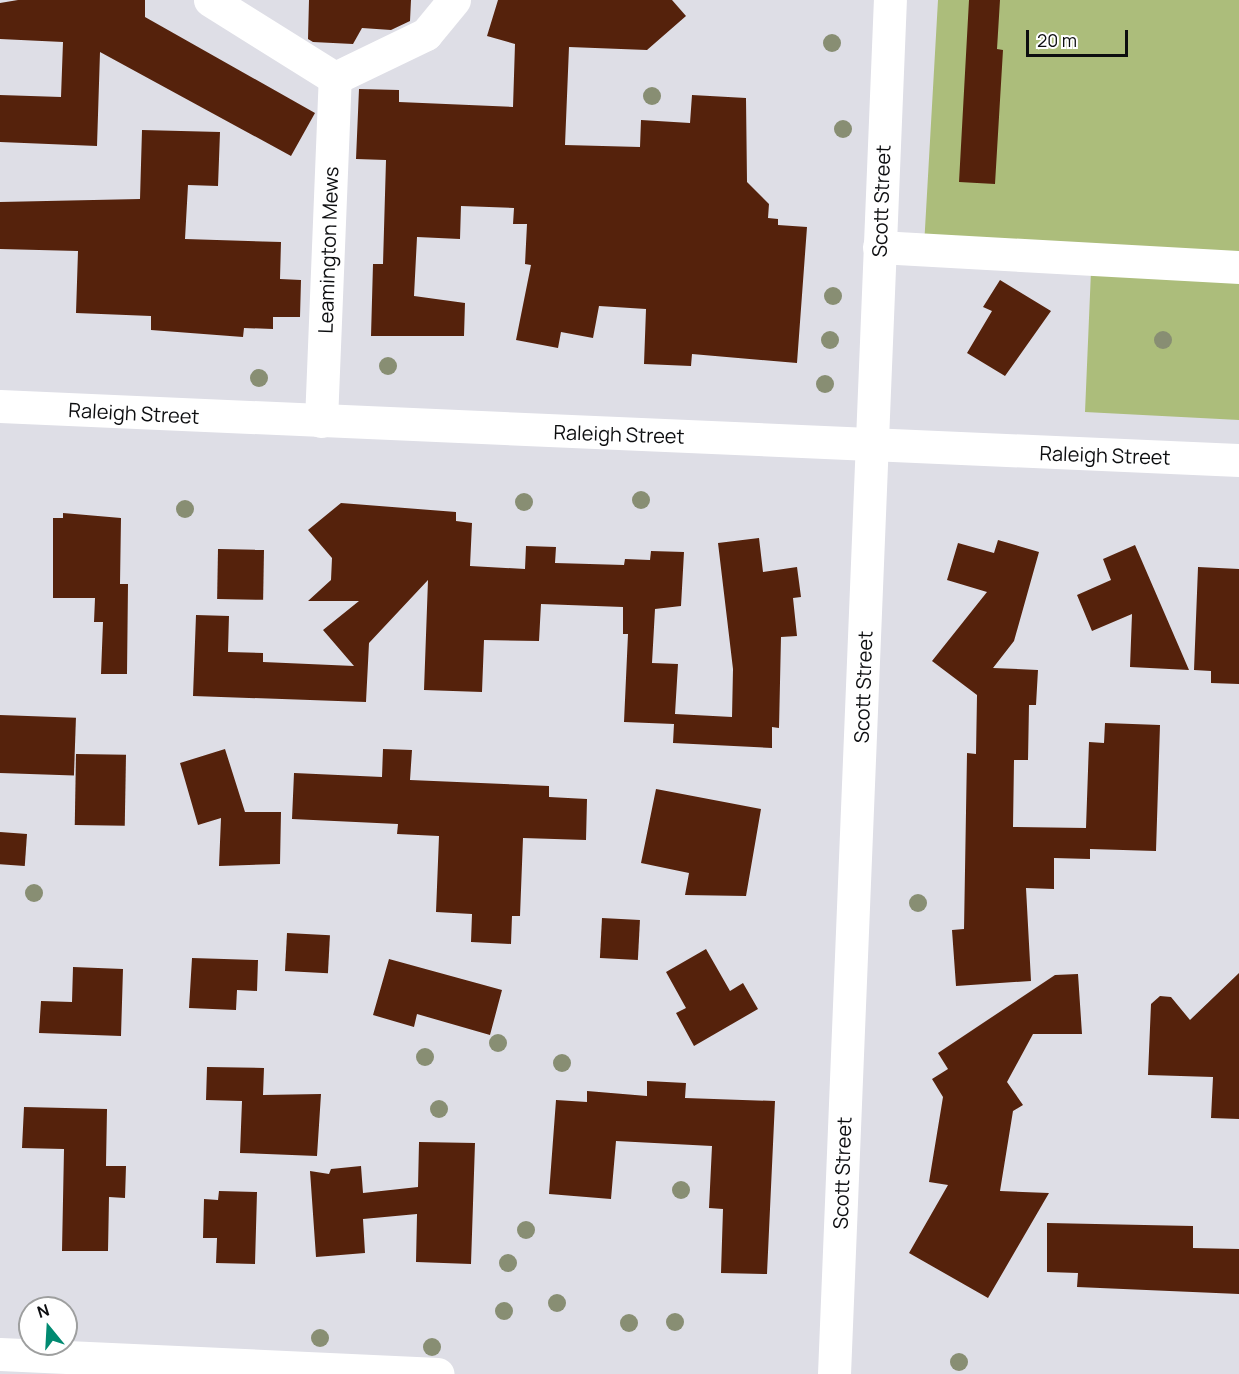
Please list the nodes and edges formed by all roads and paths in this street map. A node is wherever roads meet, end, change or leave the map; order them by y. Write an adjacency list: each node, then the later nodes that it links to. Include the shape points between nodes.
1 (210, 0): 4 (street)
2 (454, 0): 4 (street, via 426,34)
3 (890, 0): 5 (street, Scott Street)
4 (335, 78): 8 (street, Leamington Mews)
5 (879, 247): 6 (street); 9 (street, Scott Street)
6 (1239, 267)
7 (0, 406): 8 (street, Raleigh Street)
8 (321, 421): 9 (street, Raleigh Street)
9 (873, 445): 10 (street, Raleigh Street); 13 (street, Scott Street)
10 (1239, 460)
11 (0, 1354): 12 (street)
12 (438, 1374)
13 (834, 1374)

